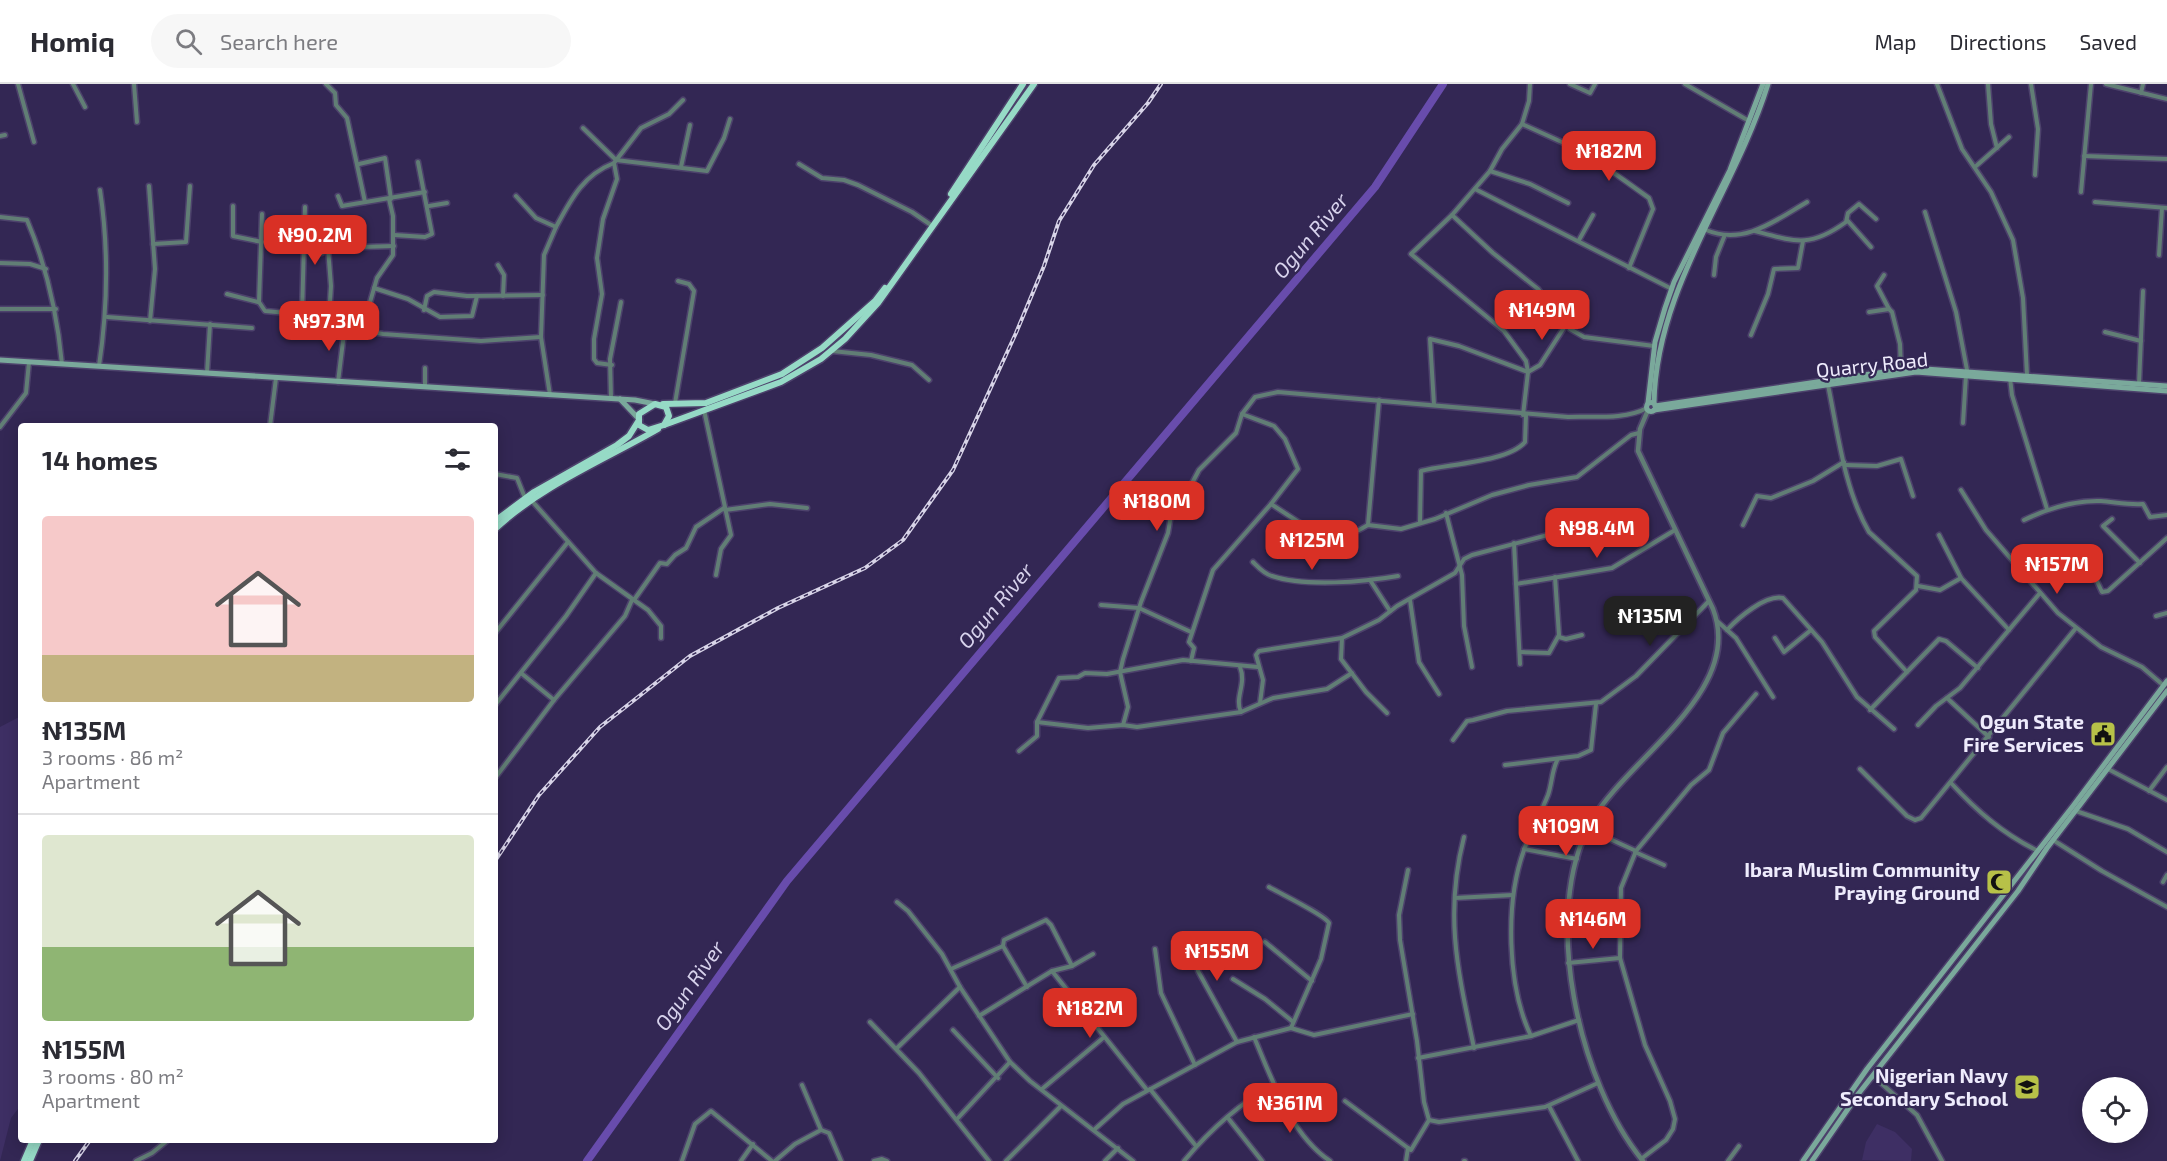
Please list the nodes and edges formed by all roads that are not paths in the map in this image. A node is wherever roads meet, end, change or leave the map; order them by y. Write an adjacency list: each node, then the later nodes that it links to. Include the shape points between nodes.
1 (18, 84): 30 (street)
2 (73, 84): 22 (street)
3 (134, 84): 24 (street)
4 (326, 84): 36 (street, via 347,118)
5 (1023, 84): 67 (highway)
6 (1034, 84): 117 (highway, via 878,303)
7 (1530, 84): 26 (street)
8 (1570, 84): 9 (street, via 1590,93)
9 (1595, 84)
10 (1685, 84): 25 (street)
11 (1763, 84): 25 (main road)
12 (1768, 84): 69 (main road, via 1746,145)
13 (1936, 84): 39 (street, via 1962,149)
14 (1988, 84): 31 (street)
15 (2031, 84): 41 (street, via 2038,129)
16 (2091, 84): 32 (street)
17 (2106, 84): 19 (street)
18 (2143, 84): 19 (street)
19 (2141, 93): 20 (street)
20 (2167, 99)
21 (682, 100): 34 (street, via 673,111 641,128)
22 (85, 107)
23 (730, 119): 38 (street, via 706,171)
24 (137, 122)
25 (1750, 122): 90 (main road)
26 (1522, 124): 40 (street); 84 (street, via 1586,153 1649,198 1653,209)
27 (690, 125): 38 (street)
28 (583, 128): 34 (street)
29 (2009, 137): 31 (street)
30 (34, 142)
31 (1996, 148): 39 (street)
32 (2084, 156): 33 (street); 47 (street)
33 (2167, 159)
34 (615, 161): 38 (street); 68 (street, via 579,186); 121 (street, via 617,179 603,219 597,258 602,294 594,346 596,361)
35 (418, 162): 46 (street)
36 (359, 164): 50 (street, via 385,158); 51 (street)
37 (799, 164): 67 (street, via 822,178 858,184)
38 (681, 167)
39 (1975, 167): 128 (street, via 2013,240 2023,298)
40 (1491, 171): 44 (street); 55 (street)
41 (2035, 175)
42 (149, 186): 76 (street)
43 (190, 186): 76 (street, via 186,242)
44 (1474, 189): 62 (street); 73 (street)
45 (100, 190): 104 (street, via 108,261)
46 (425, 192): 50 (street); 57 (street)
47 (2081, 192)
48 (339, 196): 51 (street, via 342,206)
49 (516, 196): 68 (street, via 536,218)
50 (390, 199): 51 (street); 71 (street)
51 (365, 202)
52 (1808, 202): 70 (street)
53 (2095, 202): 59 (street)
54 (447, 203): 57 (street)
55 (1568, 203)
56 (233, 206): 75 (street, via 233,236)
57 (429, 206): 71 (street, via 431,235)
58 (305, 207): 80 (street)
59 (2165, 208): 81 (street)
60 (1925, 212): 126 (street, via 1956,312)
61 (262, 214): 75 (street)
62 (1452, 215): 107 (street, via 1538,289); 125 (street, via 1413,250 1412,256 1503,331 1526,360)
63 (1593, 215): 73 (street)
64 (0, 217): 85 (street, via 26,218)
65 (1876, 219): 66 (street, via 1859,204 1848,213)
66 (1847, 220): 74 (street, via 1823,237); 78 (street)
67 (931, 225): 142 (highway, via 875,301 808,358 766,382 706,403)
68 (556, 227): 93 (street, via 544,255)
69 (1706, 230): 72 (street); 145 (main road, via 1669,309 1657,357)
70 (1755, 231): 72 (street); 74 (street)
71 (394, 235): 77 (street)
72 (1724, 237): 86 (street)
73 (1579, 240): 84 (street)
74 (1803, 241): 113 (street, via 1798,268 1774,269)
75 (262, 242): 96 (street)
76 (153, 244): 106 (street)
77 (394, 246): 79 (street); 89 (street)
78 (1871, 247)
79 (328, 249): 80 (street, via 322,253); 105 (street)
80 (305, 251): 103 (street)
81 (2159, 255)
82 (0, 263): 85 (street)
83 (498, 266): 95 (street, via 504,275)
84 (1629, 268): 90 (street)
85 (46, 269): 99 (street)
86 (1714, 275)
87 (1884, 275): 101 (street, via 1877,286)
88 (678, 281): 142 (street, via 689,284 694,291)
89 (374, 288): 100 (street, via 408,299); 111 (street)
90 (1672, 289): 116 (main road)
91 (2143, 291): 115 (street)
92 (227, 294): 96 (street)
93 (543, 295): 95 (street); 114 (street)
94 (477, 296): 95 (street); 100 (street, via 431,292); 100 (street, via 471,317 440,317)
95 (503, 296)
96 (259, 302): 103 (street, via 265,311)
97 (621, 302): 121 (street)
98 (0, 309): 99 (street)
99 (56, 309): 120 (street)
100 (424, 309)
101 (1889, 309): 102 (street); 124 (street, via 1898,333)
102 (1869, 312)
103 (302, 315): 105 (street)
104 (107, 317): 106 (street); 122 (street)
105 (329, 317): 109 (street)
106 (150, 321): 108 (street)
107 (1567, 323): 116 (street, via 1584,337); 125 (street, via 1540,365)
108 (210, 324): 110 (street); 127 (street)
109 (345, 325): 111 (street); 132 (street)
110 (252, 328)
111 (362, 330): 114 (street, via 481,341)
112 (2104, 332): 115 (street)
113 (1751, 335)
114 (541, 337): 138 (street)
115 (2141, 341): 134 (street)
116 (1654, 346): 145 (main road)
117 (831, 351): 131 (street, via 912,365); 146 (highway, via 781,382)
118 (0, 360): 119 (main road)
119 (29, 361): 120 (main road); 152 (street, via 26,393)
120 (62, 364): 122 (main road)
121 (612, 365): 139 (street)
122 (99, 366): 127 (main road)
123 (425, 368): 136 (street)
124 (1901, 369): 126 (main road, Quarry Road); 145 (main road, Quarry Road)
125 (1528, 372): 144 (street, via 1430,339); 148 (street)
126 (1967, 372): 128 (main road, Quarry Road); 130 (main road, Quarry Road); 133 (main road, Quarry Road, via 1904,373); 151 (street)
127 (207, 373): 129 (main road)
128 (2027, 375): 134 (main road, Quarry Road)
129 (276, 378): 132 (main road); 150 (street)
130 (2010, 378): 137 (main road, Quarry Road); 163 (street)
131 (929, 380)
132 (338, 382): 136 (main road)
133 (1828, 384): 145 (main road, Quarry Road); 155 (street)
134 (2139, 384): 135 (main road, Quarry Road)
135 (2167, 386)
136 (425, 387): 138 (main road)
137 (2167, 391)
138 (550, 395): 139 (main road)
139 (611, 399): 140 (main road)
140 (620, 399): 143 (main road); 149 (main road)
141 (1379, 400): 144 (street); 147 (street, via 1269,392 1255,397); 171 (street)
142 (675, 403): 143 (highway)
143 (659, 404): 149 (highway, via 641,410); 153 (highway, via 669,416)
144 (1434, 405): 148 (street)
145 (1651, 407): 148 (street, via 1614,416); 154 (street)
146 (704, 409): 153 (highway); 161 (street)
147 (1242, 414): 160 (street, via 1274,426 1297,465 1297,472); 196 (street, via 1236,433 1177,499)
148 (1525, 415): 170 (street, via 1525,442 1521,446 1500,456 1421,471)
149 (638, 419): 153 (highway, via 643,429); 159 (highway, via 629,436 617,446)
150 (270, 423)
151 (1963, 423)
152 (0, 427)
153 (662, 427): 159 (highway)
154 (1639, 433): 164 (street, via 1577,477 1528,485); 174 (street, via 1641,460)
155 (1845, 463): 158 (street, via 1877,466 1901,459); 172 (street, via 1771,498 1760,495); 190 (street, via 1869,532 1917,576)
156 (498, 475): 159 (street, via 517,478)
157 (1961, 490): 191 (street, via 1986,531)
158 (1913, 496)
159 (528, 499): 166 (highway); 173 (highway); 177 (street)
160 (1271, 504): 171 (street, via 1300,523 1337,532); 206 (street, via 1213,570)
161 (725, 508): 162 (street, via 770,504); 183 (street, via 731,535 721,549); 192 (street, via 696,527 686,548 667,564 660,563)
162 (807, 508)
163 (2047, 509): 165 (street, via 2104,501 2116,505 2143,504 2150,517); 169 (street)
164 (1446, 513): 170 (street); 181 (street)
165 (2167, 515)
166 (498, 519)
167 (2112, 519): 180 (street, via 2103,526)
168 (1584, 520): 178 (street, via 1563,531)
169 (2024, 520)
170 (1420, 523): 171 (street, via 1392,530)
171 (1368, 525)
172 (1743, 525)
173 (498, 526)
174 (1675, 530): 186 (street, via 1612,568); 194 (street)
175 (1939, 535): 187 (street)
176 (2167, 538): 180 (street)
177 (568, 542): 182 (street); 202 (street)
178 (1514, 543): 181 (street, via 1464,559); 189 (street)
179 (1252, 562): 188 (street, via 1274,577 1320,582)
180 (2140, 563): 184 (street, via 2105,592)
181 (1460, 570): 193 (street); 217 (street)
182 (596, 573): 192 (street); 221 (street)
183 (716, 575)
184 (2094, 575)
185 (1398, 576): 188 (street)
186 (1555, 578): 189 (street); 208 (street)
187 (1961, 578): 190 (street, via 1940,590); 205 (street)
188 (1370, 580): 197 (street)
189 (1516, 584): 212 (street)
190 (1918, 586): 220 (street, via 1874,631)
191 (2040, 593): 201 (street); 205 (street)
192 (633, 600): 209 (street, via 661,626); 228 (street, via 625,616)
193 (1410, 600): 197 (street); 224 (street, via 1419,662)
194 (1709, 601): 200 (street); 231 (street, via 1636,676)
195 (1101, 605): 196 (street)
196 (1139, 608): 206 (street); 219 (street)
197 (1390, 611): 210 (street)
198 (2167, 613): 199 (street)
199 (2156, 616)
200 (1718, 621): 203 (street); 252 (street, via 1718,648 1705,686 1622,779)
201 (2076, 628): 223 (street); 239 (street)
202 (498, 629)
203 (1727, 630): 204 (street, via 1746,612 1780,597); 226 (street)
204 (1811, 630): 211 (street, via 1784,652); 232 (street, via 1850,689)
205 (2010, 630): 218 (street)
206 (1191, 632): 213 (street)
207 (1582, 635): 208 (street)
208 (1559, 637): 212 (street, via 1549,653)
209 (661, 638)
210 (1342, 638): 216 (street, via 1259,651); 222 (street, via 1341,659)
211 (1775, 638)
212 (1520, 652): 214 (street)
213 (1191, 660): 215 (street); 219 (street)
214 (1520, 664)
215 (1240, 667): 216 (street); 233 (street, via 1244,676 1238,706)
216 (1258, 667): 230 (street, via 1263,681)
217 (1472, 667)
218 (1978, 668): 220 (street, via 1939,639); 227 (street)
219 (1120, 672): 235 (street, via 1059,678); 236 (street, via 1128,708)
220 (1906, 672): 232 (street)
221 (521, 673): 228 (street); 229 (street)
222 (1352, 673): 230 (street, via 1327,689); 234 (street)
223 (2166, 686): 245 (main road); 256 (main road)
224 (1439, 694)
225 (1756, 694): 257 (street, via 1723,733 1709,770 1690,785)
226 (1773, 697)
227 (1947, 698): 237 (street); 239 (street)
228 (554, 700): 247 (street)
229 (498, 701)
230 (1260, 703): 233 (street)
231 (1596, 704): 240 (street, via 1576,702 1507,711 1467,721); 242 (street, via 1591,750)
232 (1870, 710): 238 (street)
233 (1241, 712): 236 (street, via 1137,728)
234 (1387, 712)
235 (1037, 722): 236 (street, via 1088,728); 241 (street, via 1037,736)
236 (1122, 725)
237 (1918, 725)
238 (1893, 729)
239 (1989, 737): 248 (street)
240 (1453, 740)
241 (1019, 751)
242 (1558, 759): 243 (street); 255 (street, via 1549,792)
243 (1505, 765)
244 (2167, 767): 249 (street)
245 (2108, 769): 249 (street); 251 (main road)
246 (1860, 770): 248 (street, via 1915,820)
247 (498, 774)
248 (1951, 783): 256 (street, via 1983,816)
249 (2149, 791): 250 (street)
250 (2167, 800)
251 (2076, 811): 254 (main road); 258 (street, via 2128,829)
252 (1588, 829): 257 (street); 259 (street)
253 (1464, 837): 266 (street)
254 (2053, 840): 268 (street); 299 (main road)
255 (1524, 849): 259 (street); 265 (street)
256 (2038, 851): 314 (main road, via 1867,1069)
257 (1635, 852): 260 (street); 274 (street, via 1622,888)
258 (2167, 852)
259 (1577, 859): 275 (street, via 1566,927)
260 (1664, 866)
261 (1408, 870): 283 (street, via 1399,928)
262 (2167, 875): 263 (street)
263 (2163, 882)
264 (1269, 887): 280 (street, via 1328,921 1323,953)
265 (1513, 895): 266 (street); 290 (street, via 1516,974)
266 (1455, 898): 295 (street, via 1454,942)
267 (897, 902): 277 (street)
268 (2167, 907)
269 (1182, 937): 293 (street, via 1195,952 1198,971)
270 (1265, 942): 280 (street)
271 (1003, 946): 276 (street, via 1004,940 1046,920); 277 (street); 282 (street)
272 (1155, 949): 298 (street, via 1161,993)
273 (1093, 954): 276 (street)
274 (1620, 958): 275 (street); 323 (street, via 1645,1045 1675,1119 1666,1140)
275 (1568, 963): 285 (street)
276 (1072, 966): 278 (street)
277 (951, 969): 281 (street)
278 (1052, 971): 282 (street); 292 (street)
279 (1233, 979): 286 (street)
280 (1312, 981): 286 (street)
281 (960, 987): 284 (street); 294 (street)
282 (1027, 987): 284 (street)
283 (1413, 1014): 288 (street, via 1314,1035); 296 (street)
284 (979, 1016): 297 (street)
285 (1579, 1020): 290 (street); 301 (street)
286 (1292, 1021): 288 (street)
287 (870, 1022): 294 (street)
288 (1291, 1028): 291 (street)
289 (953, 1030): 300 (street)
290 (1531, 1036): 295 (street)
291 (1254, 1037): 293 (street); 302 (street)
292 (1103, 1038): 304 (street); 305 (street)
293 (1237, 1042): 298 (street)
294 (897, 1048): 309 (street)
295 (1474, 1048): 296 (street)
296 (1418, 1059): 311 (street)
297 (1010, 1062): 300 (street); 304 (street)
298 (1195, 1065): 305 (street)
299 (1873, 1076): 314 (main road); 345 (street, via 1917,1115)
300 (998, 1078): 309 (street)
301 (1598, 1083): 308 (street); 323 (street, via 1618,1125)
302 (1274, 1084): 310 (street, via 1251,1097); 339 (street, via 1308,1141)
303 (802, 1085): 313 (street)
304 (1042, 1089): 307 (street)
305 (1148, 1090): 312 (street, via 1110,1113); 319 (street)
306 (1345, 1101): 322 (street)
307 (1061, 1106): 312 (street); 334 (street)
308 (1549, 1106): 311 (street, via 1439,1122); 341 (street)
309 (958, 1118): 333 (street)
310 (1228, 1118): 319 (street); 338 (street)
311 (1429, 1119): 322 (street, via 1411,1150)
312 (1095, 1129): 321 (street)
313 (821, 1130): 329 (street); 330 (street, via 829,1133)
314 (1826, 1137): 343 (main road); 344 (main road)
315 (32, 1143): 324 (highway)
316 (38, 1143): 325 (highway)
317 (164, 1143): 326 (street)
318 (753, 1144): 327 (street, via 711,1111 695,1124); 328 (street); 329 (street)
319 (1196, 1146): 337 (street)
320 (1739, 1146): 342 (street)
321 (1118, 1148): 335 (street); 336 (street)
322 (1408, 1148): 340 (street)
323 (1642, 1160)
324 (24, 1161)
325 (30, 1161)
326 (136, 1161)
327 (682, 1161)
328 (741, 1161)
329 (773, 1161)
330 (841, 1161)
331 (874, 1161): 332 (street)
332 (887, 1161)
333 (989, 1161)
334 (1006, 1161)
335 (1105, 1161)
336 (1133, 1161)
337 (1184, 1161)
338 (1262, 1161)
339 (1330, 1161)
340 (1406, 1161)
341 (1578, 1161)
342 (1728, 1161)
343 (1803, 1161)
344 (1812, 1161)
345 (1942, 1161)

